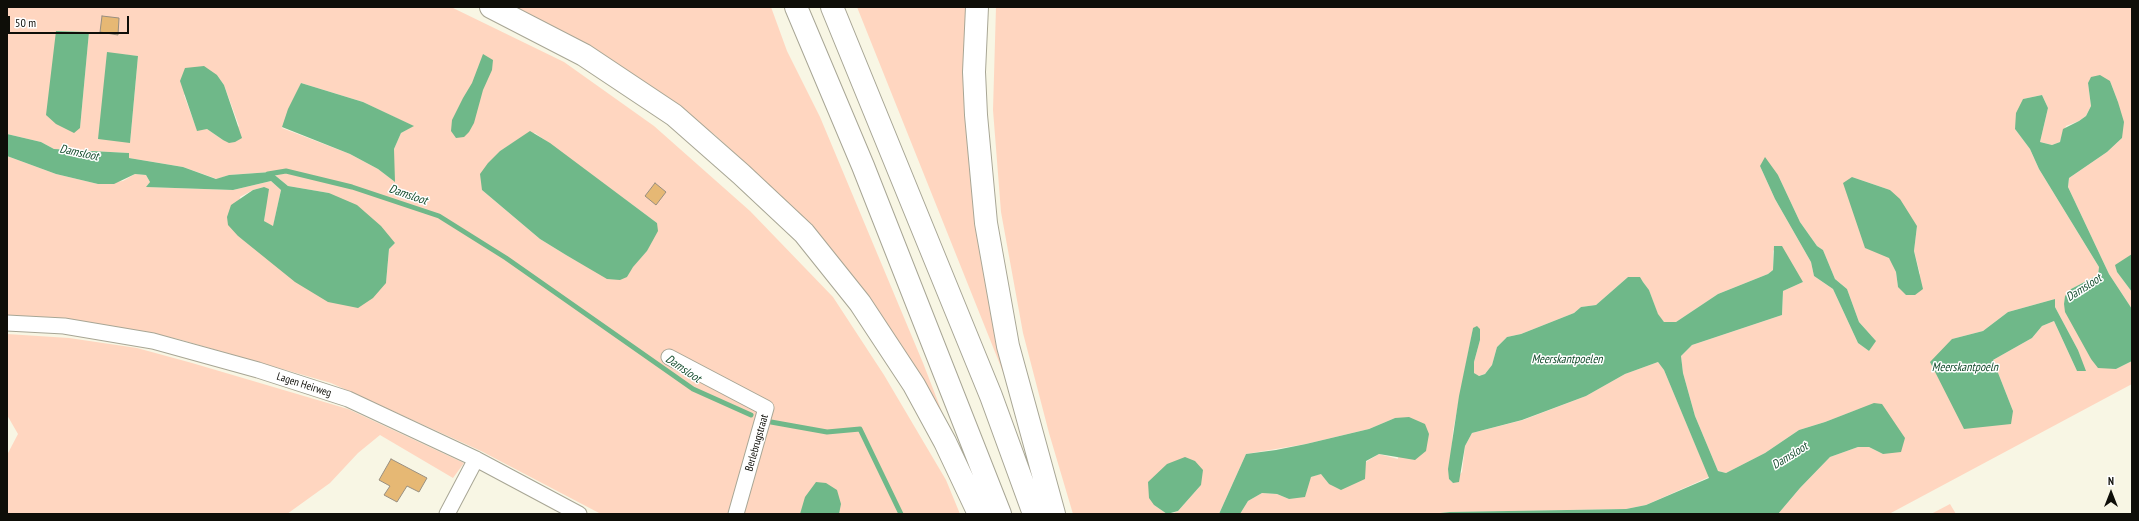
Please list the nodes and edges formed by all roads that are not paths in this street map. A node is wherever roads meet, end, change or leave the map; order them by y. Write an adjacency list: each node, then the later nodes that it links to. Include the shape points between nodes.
1 (491, 7): 11 (highway, via 584,55 674,115 742,174 804,233 860,303 914,385)
2 (796, 7): 12 (highway, via 866,174)
3 (832, 7): 13 (highway, via 991,396)
4 (977, 7): 14 (highway, via 974,72 976,114 986,223 996,290 1022,403)
5 (7, 323): 7 (street, Lagen Heirweg, via 64,326 116,333 258,370 348,399)
6 (668, 357): 10 (street, Berlebrugstraat, via 766,408)
7 (476, 459): 8 (street); 9 (street, Lagen Heirweg)
8 (447, 514)
9 (579, 514)
10 (736, 514)
11 (980, 514)
12 (1000, 514)
13 (1034, 514)
14 (1054, 514)

